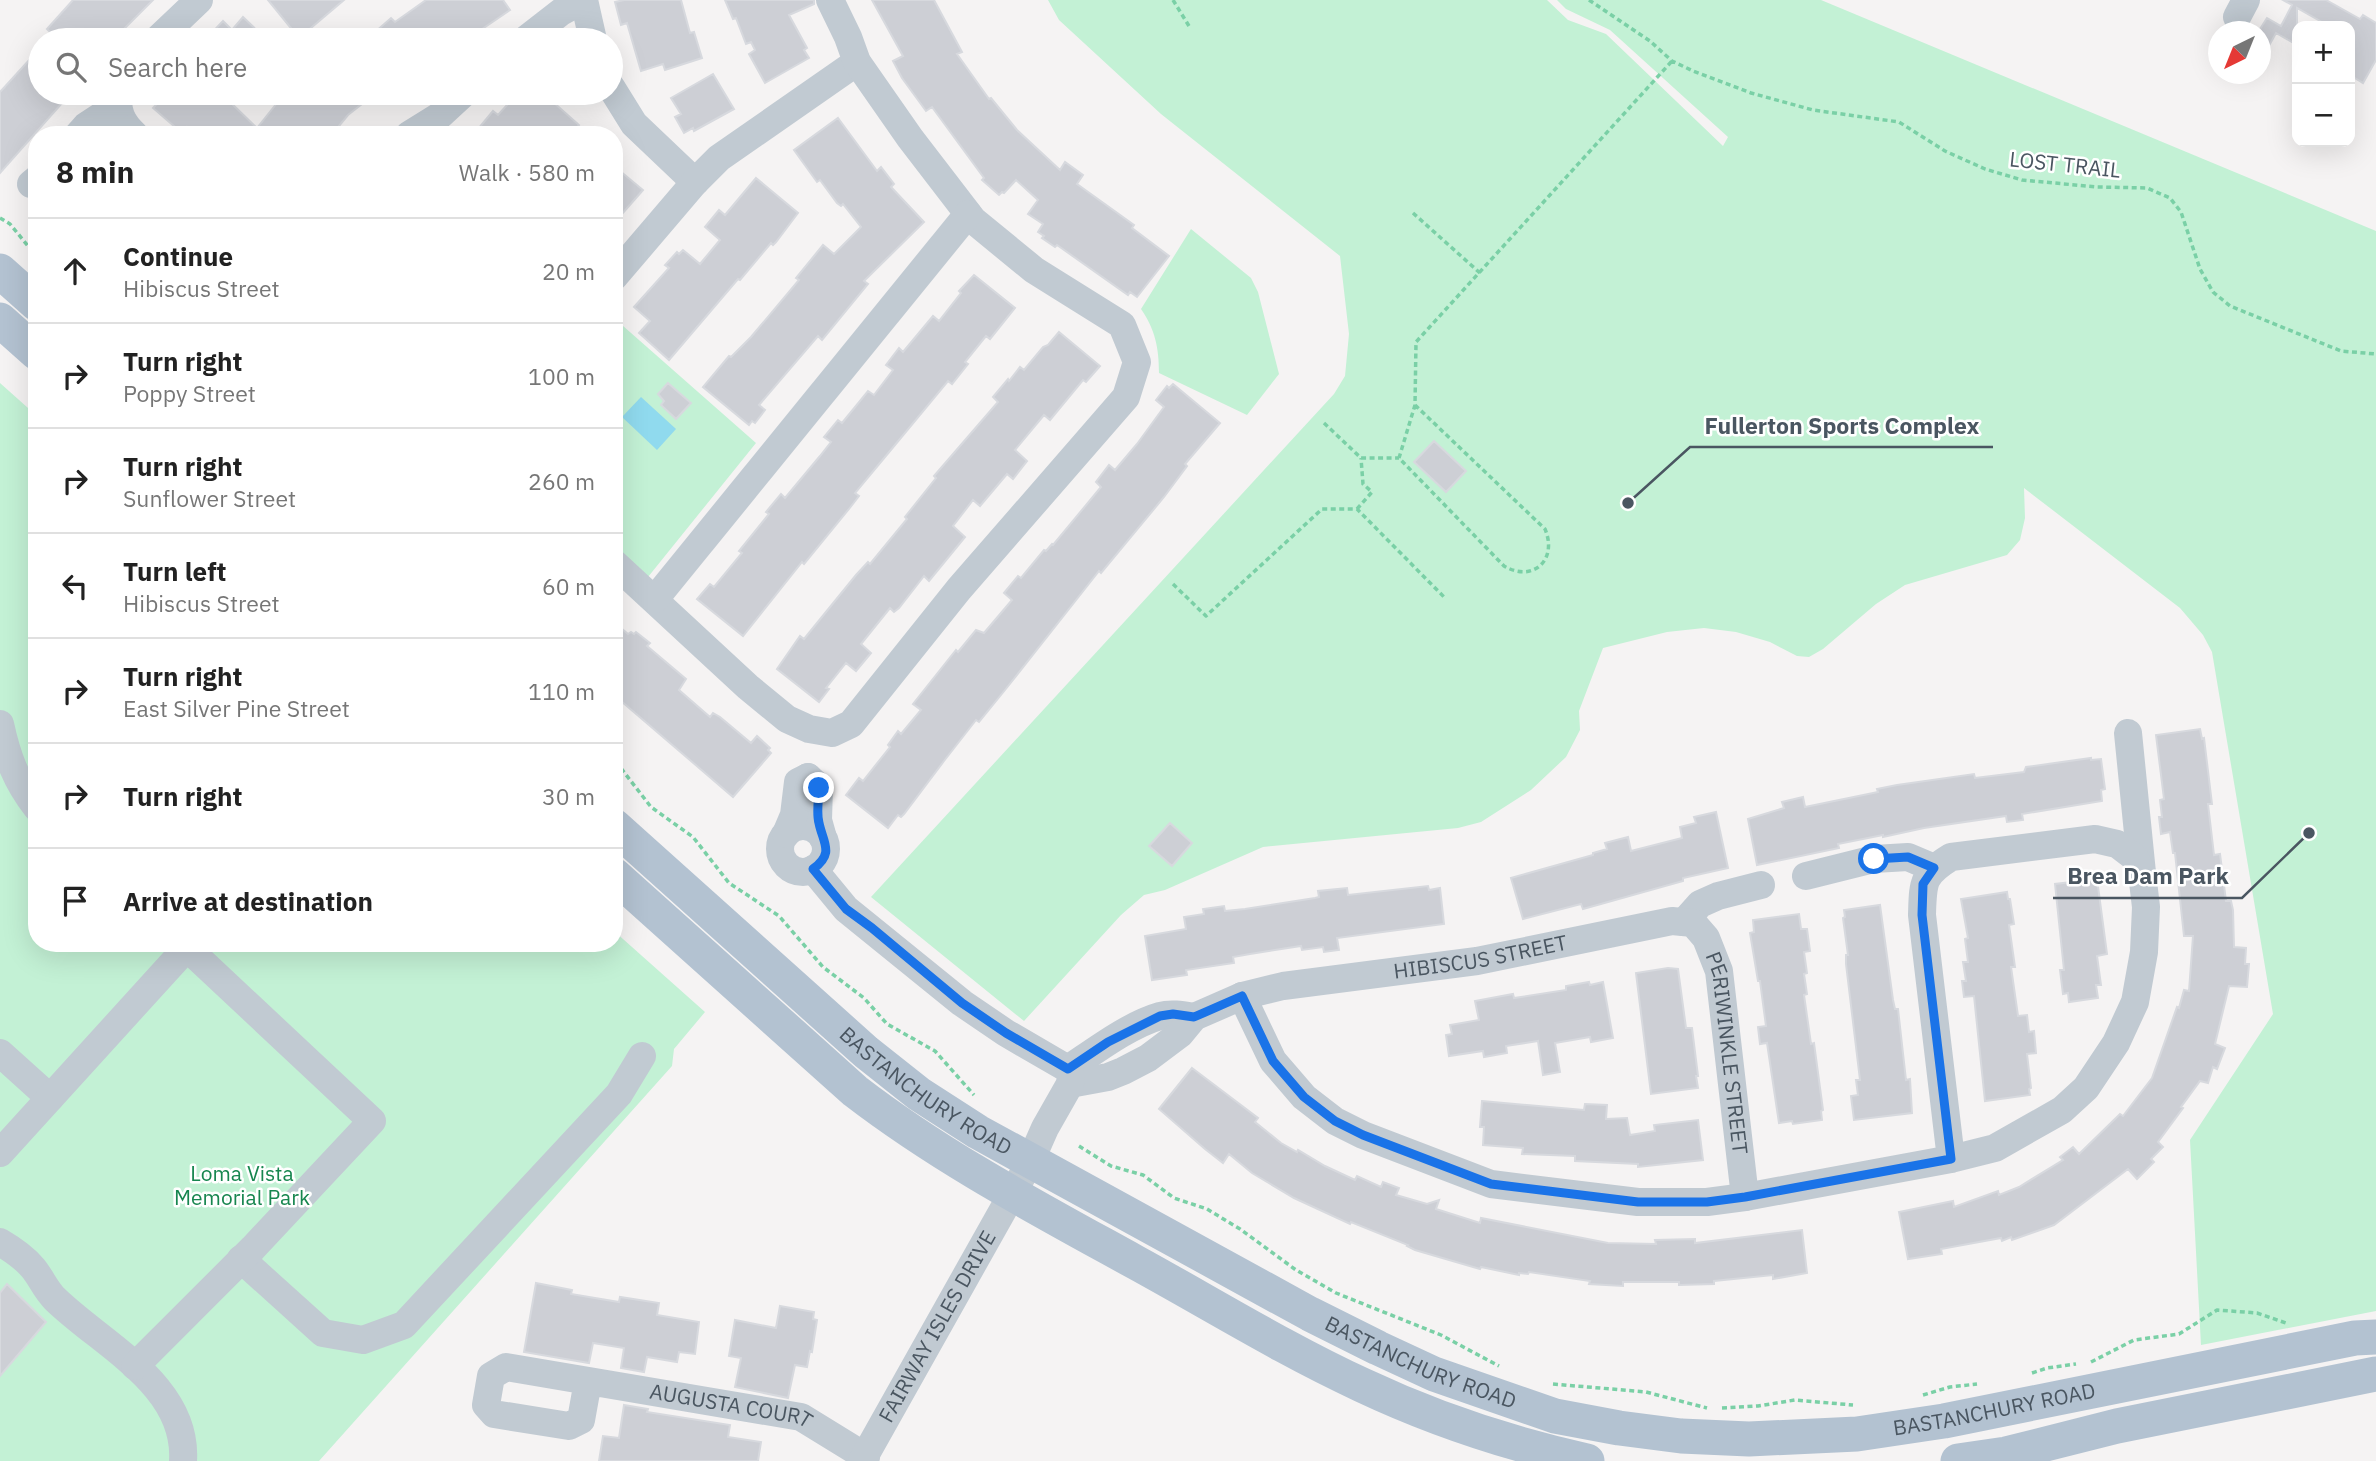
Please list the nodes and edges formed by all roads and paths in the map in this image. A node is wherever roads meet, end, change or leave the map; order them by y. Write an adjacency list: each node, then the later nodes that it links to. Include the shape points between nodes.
1 (199, 0): 7 (street)
2 (584, 0): 8 (street); 9 (street)
3 (830, 0): 11 (street)
4 (1173, 0): 6 (path)
5 (1589, 0): 10 (path, LOST TRAIL)
6 (1189, 26)
7 (170, 28)
8 (540, 28)
9 (590, 28)
10 (1672, 61): 26 (path); 30 (path, LOST TRAIL, via 1751,93 1813,110 1899,122 1945,151 2022,180 2147,188 2170,198 2181,212 2200,269 2213,292 2230,306 2341,351)
11 (857, 62): 19 (street, via 719,158); 21 (street)
12 (111, 105): 16 (street)
13 (117, 105): 17 (street)
14 (451, 105): 18 (street)
15 (622, 105): 19 (street, via 634,124)
16 (86, 126)
17 (126, 126)
18 (424, 126)
19 (695, 182): 24 (street)
20 (1413, 213): 26 (path)
21 (968, 214): 39 (street); 41 (street, via 1034,270 1122,326 1137,362 1126,397 959,589 851,724 832,733)
22 (0, 218): 23 (path)
23 (28, 246)
24 (623, 266)
25 (0, 271): 27 (main road)
26 (1480, 273): 31 (path, via 1416,342)
27 (28, 296)
28 (0, 320): 29 (main road)
29 (28, 345)
30 (2376, 354)
31 (1415, 405): 34 (path); 34 (path, via 1541,524 1549,542 1542,564 1526,573 1504,566)
32 (1324, 423): 33 (path)
33 (1361, 458): 34 (path); 35 (path, via 1363,484 1372,492)
34 (1399, 458)
35 (1357, 509): 37 (path, via 1322,509 1206,616); 38 (path)
36 (623, 571): 39 (street)
37 (1174, 584)
38 (1445, 598)
39 (655, 599): 41 (street, via 787,719)
40 (0, 724): 45 (street, via 20,786)
41 (817, 731): 44 (street)
42 (2128, 733): 49 (street)
43 (623, 771): 66 (path, via 651,807 692,836 729,883 779,916 823,967 864,998 887,1024 935,1051)
44 (808, 776): 47 (street, via 798,782 794,815); 48 (street, via 819,788 818,821)
45 (28, 796)
46 (623, 833): 70 (main road, BASTANCHURY ROAD, via 866,1052 919,1094)
47 (786, 834): 48 (street, via 803,826); 51 (street, via 780,850 788,865 797,871)
48 (823, 838): 51 (street, via 824,858)
49 (2138, 865): 50 (street, via 2116,844 2095,839 1951,857); 69 (street, via 2146,907 2144,952 2135,1002 2116,1043 2086,1088 2062,1110 1995,1148)
50 (1934, 868): 52 (street, via 1908,857 1874,859); 69 (street, via 1923,884 1922,915)
51 (813, 869): 64 (street, via 846,909 962,1003)
52 (1806, 876)
53 (623, 883): 71 (main road, BASTANCHURY ROAD, via 855,1091)
54 (1761, 886): 55 (street, via 1700,904)
55 (1684, 922): 58 (street, HIBISCUS STREET, via 1672,920 1477,961 1283,986); 72 (street, PERIWINKLE STREET, via 1693,923 1706,938 1719,971)
56 (181, 952): 65 (street)
57 (194, 952): 74 (street, via 372,1121)
58 (1242, 996): 59 (street, HIBISCUS STREET); 72 (street, via 1273,1061 1304,1097 1363,1135 1491,1184 1638,1202)
59 (1194, 1017): 60 (street, HIBISCUS STREET, via 1160,1016); 63 (street, HIBISCUS STREET)
60 (1133, 1029): 63 (street, via 1148,1043); 64 (street, HIBISCUS STREET, via 1108,1042)
61 (0, 1053): 65 (street)
62 (642, 1056): 74 (street, via 619,1094 404,1325 363,1340 323,1334)
63 (1148, 1058): 64 (street, HIBISCUS STREET, via 1108,1077)
64 (1069, 1076): 70 (street, FAIRWAY ISLES DRIVE)
65 (50, 1098): 68 (street)
66 (979, 1101)
67 (1079, 1146): 80 (path, via 1111,1166 1143,1175 1174,1198 1208,1209 1336,1293 1441,1335)
68 (0, 1153)
69 (1951, 1159): 72 (street)
70 (1030, 1162): 71 (street, FAIRWAY ISLES DRIVE); 76 (main road, BASTANCHURY ROAD, via 1310,1314 1423,1369 1555,1416 1619,1428 1749,1439 1857,1434 1944,1421)
71 (1013, 1194): 89 (street, FAIRWAY ISLES DRIVE); 91 (main road, BASTANCHURY ROAD, via 1361,1385 1482,1433)
72 (1745, 1197)
73 (0, 1242): 79 (street, via 20,1254 57,1300)
74 (241, 1259): 79 (street)
75 (2376, 1337): 76 (main road, BASTANCHURY ROAD)
76 (2323, 1344): 77 (path, via 2306,1326 2257,1313 2217,1310 2179,1334 2134,1340)
77 (2090, 1362)
78 (2079, 1364): 82 (path)
79 (135, 1366): 90 (street, via 171,1405 180,1426)
80 (1502, 1367)
81 (2376, 1374): 88 (main road, BASTANCHURY ROAD, via 2117,1426)
82 (2024, 1377)
83 (588, 1381): 89 (street, AUGUSTA COURT, via 801,1417)
84 (1988, 1383): 86 (path)
85 (1551, 1384): 87 (path, via 1646,1392 1710,1409 1795,1400)
86 (1912, 1398)
87 (1859, 1405)
88 (2007, 1458): 92 (main road, BASTANCHURY ROAD)
89 (864, 1459)
90 (183, 1461)
91 (1587, 1461)
92 (1958, 1461)

